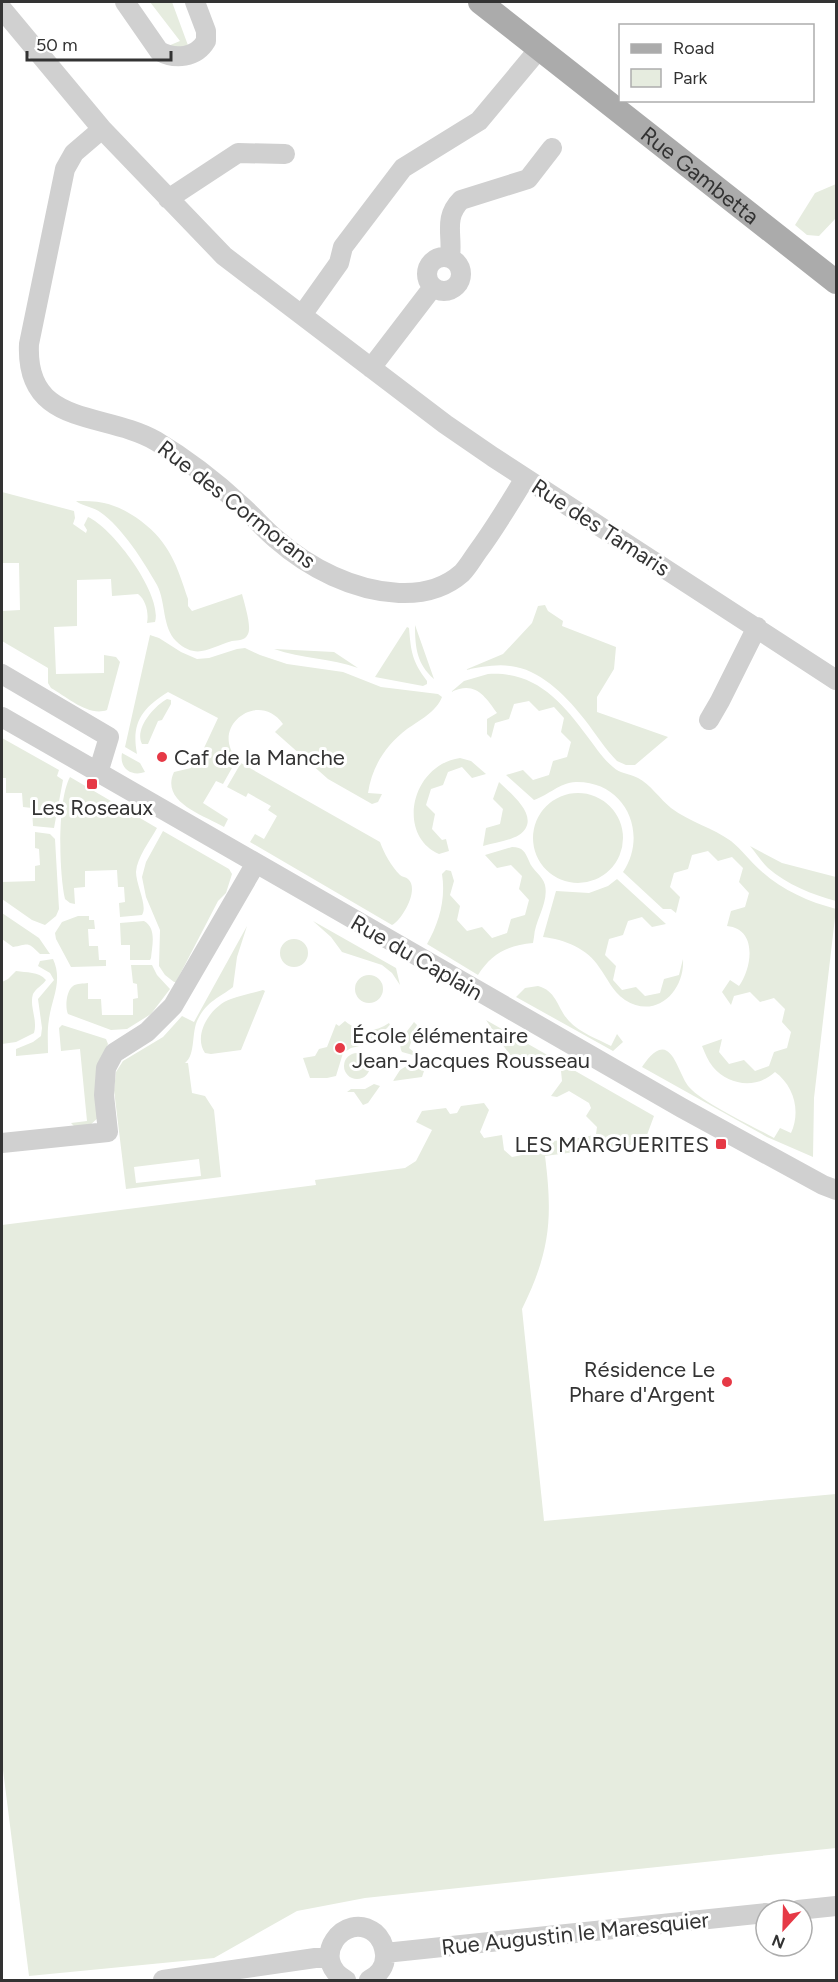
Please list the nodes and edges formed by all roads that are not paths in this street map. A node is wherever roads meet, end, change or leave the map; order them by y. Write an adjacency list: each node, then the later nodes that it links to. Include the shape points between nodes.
1 (125, 2): 2 (street, via 159,51 178,58 200,49 207,41)
2 (195, 2)
3 (480, 2): 5 (main road, Rue Gambetta)
4 (2, 9): 6 (street, Rue des Tamaris)
5 (539, 49): 10 (main road, Rue Gambetta); 11 (street, via 479,121 403,168 343,247 339,263)
6 (102, 129): 9 (street, Rue des Tamaris); 13 (street, Rue des Cormorans, via 74,153 65,169 29,344 31,370 48,401 72,414 147,436 197,468 277,539 315,566 347,582 382,592 426,592 463,572)
7 (552, 148): 12 (street, via 528,179 461,200 453,208 449,219 450,257 438,257 429,265 427,276 433,286)
8 (285, 154): 9 (street, via 238,153)
9 (168, 200): 11 (street, Rue des Tamaris, via 224,256)
10 (837, 282)
11 (302, 315): 12 (street, Rue des Tamaris)
12 (371, 368): 13 (street, Rue des Tamaris)
13 (525, 478): 14 (street, Rue des Tamaris)
14 (757, 627): 16 (street, Rue des Tamaris); 18 (street)
15 (2, 674): 19 (street, via 109,737)
16 (837, 680)
17 (2, 717): 19 (street, Rue du Caplain)
18 (709, 720)
19 (98, 773): 20 (street, Rue du Caplain)
20 (256, 863): 21 (street, via 173,1006 147,1032 114,1053 106,1068 108,1132); 22 (street, Rue du Caplain, via 682,1108)
21 (2, 1143)
22 (837, 1190)
23 (837, 1906): 24 (street)
24 (814, 1908)
25 (754, 1914): 26 (street, Rue Augustin le Maresquier)
26 (385, 1953): 27 (street, via 383,1944 372,1932 356,1927 340,1933); 31 (street, via 382,1969)
27 (329, 1956): 28 (street); 30 (street, via 334,1971)
28 (232, 1975): 29 (street)
29 (163, 1980)
30 (346, 1980)
31 (369, 1980)

